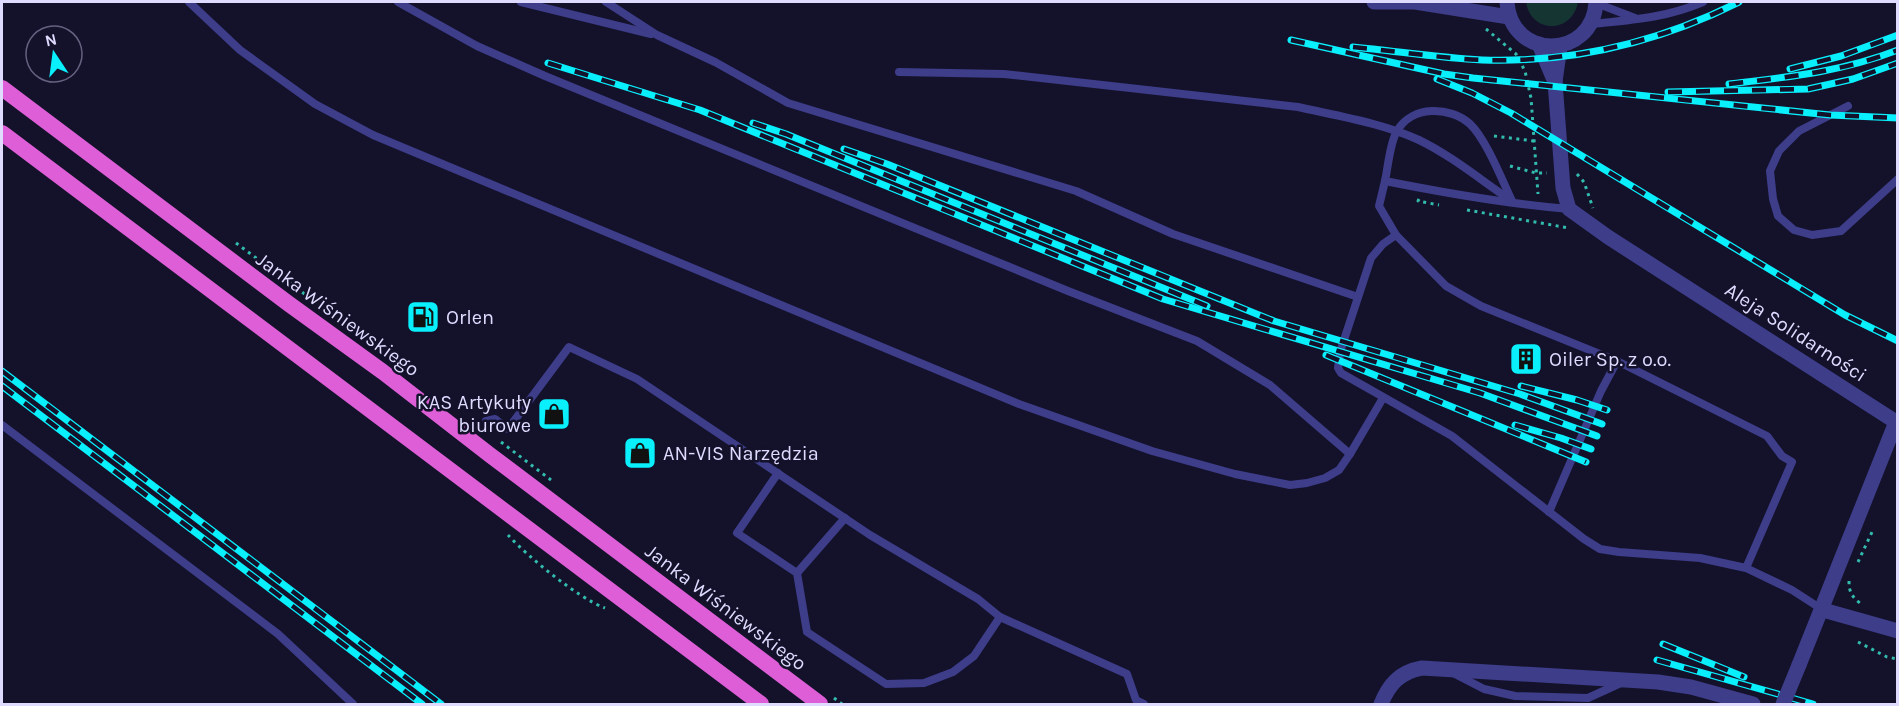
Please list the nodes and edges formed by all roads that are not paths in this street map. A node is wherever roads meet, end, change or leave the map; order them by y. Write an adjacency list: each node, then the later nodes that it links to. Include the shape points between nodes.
1 (189, 2): 32 (lane, via 240,50 306,98 373,135 1019,404 1152,451 1290,485 1325,478 1339,470)
2 (398, 2): 32 (lane, via 477,46 545,76 1197,342 1270,385)
3 (521, 2): 12 (lane)
4 (606, 2): 12 (lane)
5 (1374, 2): 6 (street)
6 (1418, 2): 9 (street, via 1480,12)
7 (1596, 2): 10 (lane); 11 (street)
8 (1703, 2): 10 (lane, via 1670,14)
9 (1508, 9): 13 (street, via 1516,29)
10 (1638, 19): 11 (lane)
11 (1591, 24): 14 (street, via 1583,34)
12 (657, 35): 26 (lane, via 715,62 788,104 1076,191 1173,234)
13 (1539, 44): 14 (street); 16 (street)
14 (1560, 46): 16 (street)
15 (899, 72): 19 (lane, via 1004,74 1298,107)
16 (1555, 82): 24 (street)
17 (2, 88): 45 (highway, Janka Wiśniewskiego)
18 (1848, 106): 21 (lane, via 1799,131 1779,151 1770,171 1778,216 1794,230 1812,235 1841,231)
19 (1396, 132): 22 (lane); 23 (lane, via 1447,156); 23 (lane, via 1403,124 1436,110 1452,113 1469,123)
20 (2, 133): 44 (highway)
21 (1898, 179)
22 (1385, 180): 23 (lane); 25 (lane, via 1379,206)
23 (1512, 201): 24 (lane)
24 (1569, 209): 30 (street, Aleja Solidarności)
25 (1396, 235): 26 (lane, via 1371,258); 27 (lane, via 1446,286 1481,306)
26 (1358, 297): 28 (lane, via 1338,368 1347,379)
27 (1617, 361): 34 (lane); 36 (lane, via 1767,436 1782,456 1792,462)
28 (1383, 398): 32 (lane); 34 (lane, via 1452,436)
29 (486, 421): 33 (lane, via 495,419 508,429 569,347 637,379)
30 (1897, 422): 38 (street, Aleja Solidarności)
31 (2, 425): 43 (lane, via 278,634)
32 (1350, 454)
33 (778, 473): 35 (lane); 37 (lane, via 738,533)
34 (1549, 512): 36 (lane, via 1600,549 1700,558)
35 (846, 518): 37 (lane); 39 (lane, via 978,599)
36 (1746, 567): 38 (lane)
37 (797, 573): 39 (lane, via 807,632 886,684 924,683 953,672 974,656)
38 (1823, 610): 40 (street); 49 (street, Aleja Solidarności, bridge)
39 (999, 617): 46 (lane, via 1126,674 1136,700)
40 (1898, 631)
41 (1446, 669): 42 (street); 42 (lane, via 1484,690 1515,696 1588,698); 47 (street, via 1422,668 1405,673 1387,689)
42 (1630, 679): 48 (street, via 1691,687)
43 (353, 705)
44 (761, 705)
45 (820, 705)
46 (1144, 705)
47 (1381, 705)
48 (1753, 705)
49 (1783, 705)

